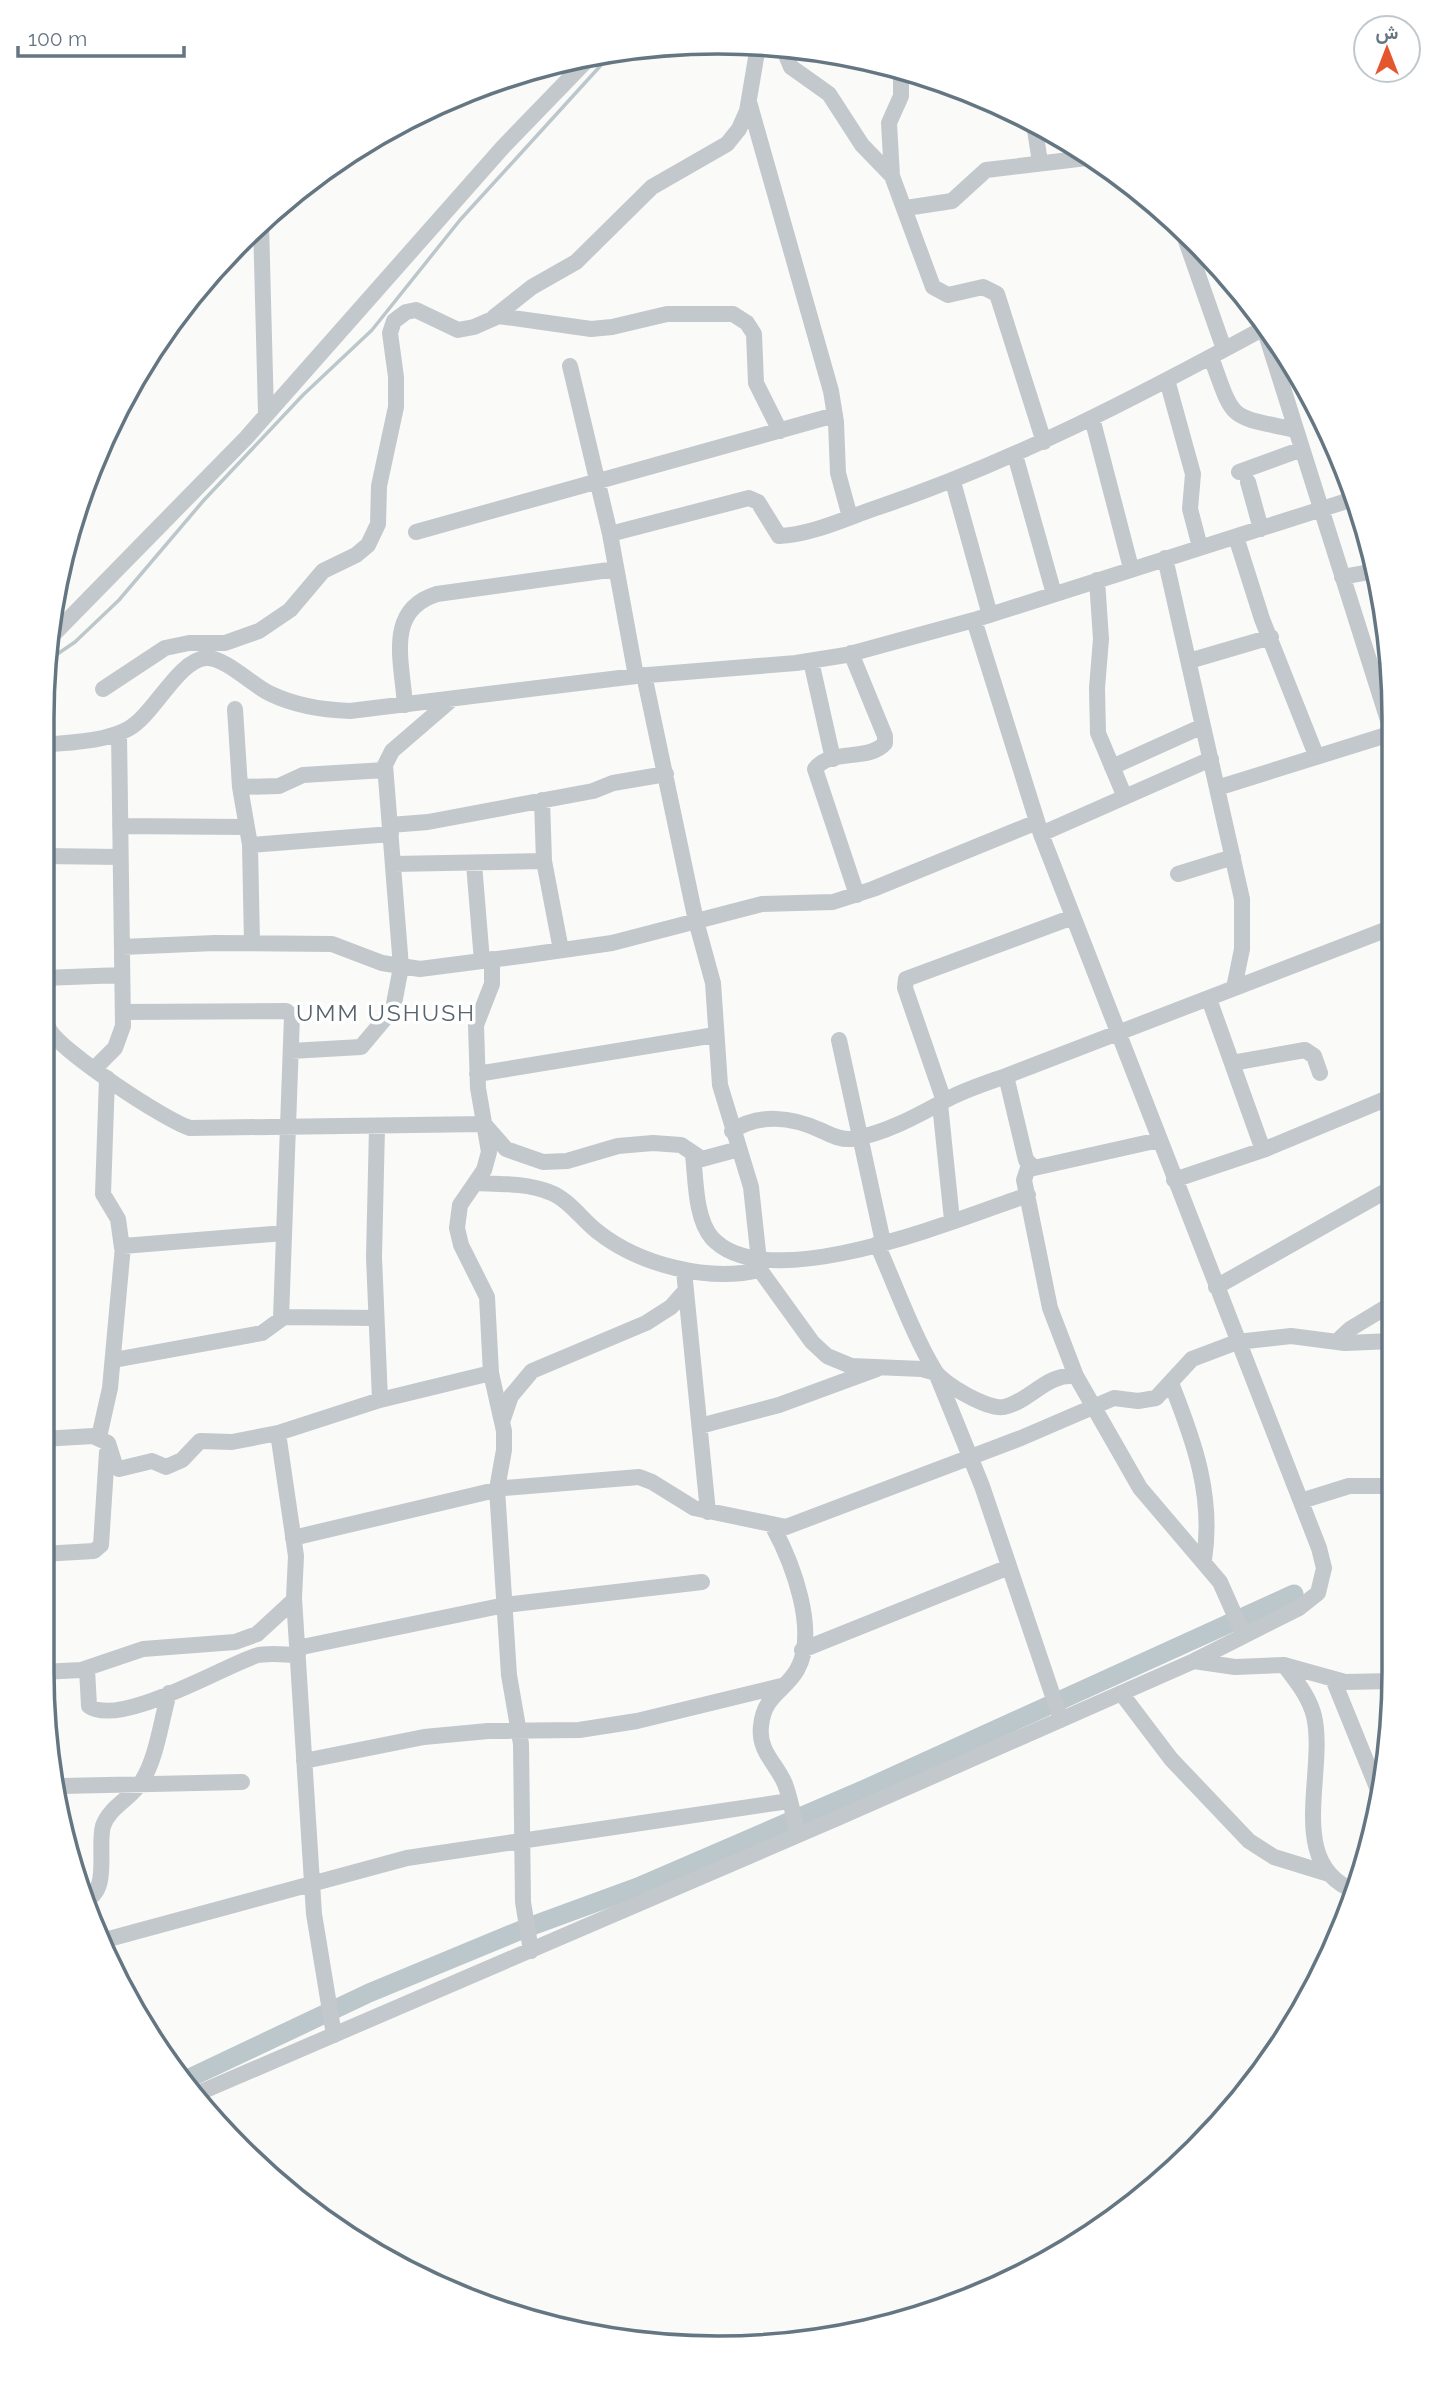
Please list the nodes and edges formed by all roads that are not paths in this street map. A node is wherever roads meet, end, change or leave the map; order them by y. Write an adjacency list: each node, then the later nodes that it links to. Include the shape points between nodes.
1 (756, 56): 5 (street)
2 (788, 58): 9 (street, via 791,66 829,94 862,145)
3 (578, 70): 19 (street, via 503,147)
4 (901, 80): 9 (street, via 901,96 888,123)
5 (749, 102): 13 (street, via 744,120 727,144 652,187 576,262 526,291); 20 (street)
6 (1036, 136): 8 (street)
7 (1075, 159): 8 (street)
8 (1040, 162): 10 (street, via 986,170 951,201)
9 (892, 176): 10 (street)
10 (906, 208): 24 (street, via 933,287 948,295 983,287 997,294)
11 (261, 237): 19 (street)
12 (1188, 251): 15 (street)
13 (494, 317): 23 (street, via 591,329 667,314 733,314 754,334 756,383); 47 (street, via 463,330 416,310 394,321 390,340 396,407 372,539 356,555 323,571 290,610 270,625)
14 (1258, 332): 15 (street)
15 (1218, 353): 18 (street); 22 (street, via 1228,404 1236,415)
16 (1273, 353): 22 (street)
17 (570, 366): 27 (street)
18 (1167, 380): 21 (street); 36 (street, via 1193,474 1190,509)
19 (267, 414): 45 (street)
20 (835, 415): 23 (street); 31 (street, via 838,473)
21 (1092, 418): 24 (street); 39 (street)
22 (1296, 430): 25 (street)
23 (780, 431): 27 (street)
24 (1044, 442): 26 (street)
25 (1302, 449): 30 (street); 32 (street, via 1244,477)
26 (1014, 455): 28 (street); 43 (street)
27 (598, 482): 33 (street); 34 (street)
28 (953, 482): 31 (street); 44 (street)
29 (1346, 502): 30 (street)
30 (1321, 510): 32 (street); 41 (street)
31 (850, 517): 34 (street, via 779,536 758,502 748,498)
32 (1261, 529): 35 (street)
33 (416, 532)
34 (610, 534): 38 (street)
35 (1236, 537): 36 (street); 46 (street)
36 (1200, 547): 37 (street)
37 (1166, 558): 39 (street); 50 (street)
38 (616, 569): 51 (street); 55 (street, via 419,600 402,627)
39 (1130, 569): 42 (street)
40 (1365, 572): 41 (street)
41 (1342, 577): 53 (street)
42 (1097, 580): 43 (street); 64 (street, via 1101,639 1098,733)
43 (1054, 594): 44 (street)
44 (982, 617): 48 (street); 73 (street)
45 (61, 626)
46 (1271, 637): 50 (street); 61 (street)
47 (213, 651): 52 (street, via 189,643 165,648); 55 (street, via 262,690 302,705 350,711); 58 (street, via 192,663 142,718)
48 (851, 653): 49 (street); 62 (street, via 886,740 878,750)
49 (811, 661): 51 (street); 62 (street)
50 (1189, 661): 57 (street)
51 (640, 675): 54 (street); 66 (street)
52 (103, 690)
53 (1381, 700)
54 (450, 701): 55 (street); 65 (street, via 393,751)
55 (405, 705)
56 (235, 709): 67 (street)
57 (1203, 726): 63 (street); 64 (street)
58 (119, 733): 60 (street); 71 (street)
59 (1382, 737): 61 (street)
60 (54, 743)
61 (1316, 755): 68 (street)
62 (833, 759): 83 (street, via 815,769)
63 (1211, 759): 68 (street); 69 (street)
64 (1112, 767): 69 (street)
65 (386, 770): 67 (street, via 303,775 279,786); 74 (street)
66 (666, 774): 70 (street); 85 (street)
67 (240, 787): 72 (street)
68 (1217, 788): 78 (street)
69 (1124, 795): 73 (street)
70 (542, 800): 74 (street); 79 (street)
71 (120, 826): 72 (street); 77 (street)
72 (245, 827): 75 (street)
73 (1039, 828): 83 (street); 84 (street)
74 (390, 830): 75 (street); 80 (street)
75 (250, 845): 87 (street)
76 (54, 856): 77 (street)
77 (120, 857): 88 (street)
78 (1233, 857): 82 (street); 94 (street, via 1243,916)
79 (544, 861): 81 (street); 89 (street)
80 (393, 864): 81 (street); 91 (street)
81 (474, 864): 90 (street)
82 (1178, 874)
83 (857, 895): 85 (street, via 820,904 772,902)
84 (1073, 917): 97 (street); 108 (street, via 906,979)
85 (696, 921): 89 (street, via 612,943); 99 (street, via 713,983)
86 (1382, 931): 94 (street)
87 (252, 943): 88 (street); 91 (street, via 332,944)
88 (122, 947): 92 (street)
89 (561, 950): 90 (street)
90 (487, 960): 91 (street, via 420,969); 105 (street, via 492,984 476,1025)
91 (401, 967): 101 (street, via 393,1009 365,1045)
92 (122, 975): 93 (street); 96 (street)
93 (54, 978)
94 (1234, 988): 95 (street)
95 (1209, 999): 97 (street); 102 (street)
96 (123, 1013): 101 (street, via 286,1011 293,1019); 103 (street, via 121,1033)
97 (1118, 1032): 106 (street); 114 (street)
98 (54, 1035): 103 (street)
99 (715, 1035): 105 (street); 112 (street, via 720,1085)
100 (839, 1040): 113 (street)
101 (291, 1051): 111 (street)
102 (1232, 1063): 104 (street, via 1301,1049 1314,1056); 116 (street)
103 (101, 1073): 111 (street, via 183,1126); 126 (street, via 103,1194 118,1219)
104 (1320, 1073)
105 (477, 1074): 109 (street)
106 (1006, 1076): 108 (street); 118 (street)
107 (1382, 1101): 116 (street)
108 (942, 1102): 113 (street, via 918,1116); 123 (street)
109 (484, 1124): 110 (street); 117 (street, via 506,1149 543,1162 653,1143 681,1145); 120 (street, via 489,1152)
110 (377, 1127): 111 (street); 133 (street)
111 (287, 1128): 124 (street)
112 (732, 1131): 113 (street, via 771,1118 795,1121 839,1138); 115 (street)
113 (859, 1137): 125 (street)
114 (1159, 1140): 118 (street, via 1041,1167); 119 (street)
115 (739, 1149): 117 (street, via 706,1158); 127 (street, via 754,1203)
116 (1264, 1150): 119 (street)
117 (693, 1156): 127 (street, via 707,1231 725,1248)
118 (1029, 1165): 122 (street, via 1024,1177)
119 (1174, 1180): 129 (street)
120 (475, 1183): 128 (street, via 550,1192 609,1240); 139 (street, via 460,1205 457,1228 487,1297)
121 (1382, 1193): 129 (street)
122 (1028, 1195): 123 (street); 141 (street, via 1047,1295)
123 (951, 1220): 125 (street)
124 (284, 1233): 126 (street); 132 (street)
125 (880, 1243): 127 (street); 140 (street)
126 (122, 1248): 137 (street)
127 (758, 1265): 128 (street, via 729,1275); 138 (street, via 819,1349 844,1364)
128 (684, 1271): 130 (street)
129 (1216, 1287): 135 (street)
130 (686, 1290): 145 (street, via 654,1318 532,1371 516,1388); 146 (street)
131 (1382, 1309): 136 (street)
132 (281, 1318): 133 (street); 137 (street, via 262,1333)
133 (375, 1318): 143 (street)
134 (1382, 1341): 136 (street)
135 (1237, 1342): 136 (street, via 1291,1336); 142 (street, via 1192,1359); 153 (street)
136 (1336, 1342)
137 (114, 1360): 149 (street)
138 (881, 1367): 140 (street); 146 (street, via 779,1405)
139 (491, 1373): 143 (street); 145 (street)
140 (936, 1373): 141 (street, via 981,1403 997,1408 1013,1404 1054,1378); 150 (street)
141 (1076, 1376): 144 (street)
142 (1171, 1383): 144 (street, via 1150,1400 1119,1398); 158 (street, via 1205,1483 1208,1516)
143 (380, 1400): 147 (street)
144 (1096, 1407): 150 (street); 158 (street, via 1140,1488)
145 (502, 1422): 152 (street, via 504,1450)
146 (700, 1426): 154 (street)
147 (278, 1433): 149 (street, via 232,1442 200,1441 182,1460 166,1466 152,1461 119,1469); 156 (street)
148 (54, 1439): 149 (street)
149 (103, 1440): 157 (street, via 101,1545 94,1551)
150 (970, 1455): 155 (street, via 798,1524); 159 (street)
151 (1382, 1486): 153 (street, via 1349,1486)
152 (497, 1489): 154 (street, via 639,1477 684,1504); 156 (street); 162 (street)
153 (1301, 1501): 163 (street, via 1324,1568 1318,1593)
154 (708, 1512): 155 (street)
155 (772, 1527): 164 (street, via 799,1588)
156 (293, 1538): 161 (street, via 297,1565)
157 (54, 1553)
158 (1203, 1560): 163 (street, via 1227,1595)
159 (1009, 1567): 164 (street); 175 (street)
160 (702, 1582): 162 (street)
161 (294, 1600): 165 (street); 168 (street, via 247,1639 133,1651)
162 (505, 1605): 165 (street); 176 (street)
163 (1244, 1636): 166 (street)
164 (802, 1650): 172 (street, via 796,1671)
165 (298, 1651): 173 (street, via 255,1656); 177 (street)
166 (1194, 1661): 167 (street, via 1235,1667); 174 (street)
167 (1284, 1665): 170 (street); 185 (street, via 1314,1716 1313,1812 1317,1852)
168 (87, 1669): 169 (street); 173 (street, via 87,1702 94,1710 128,1708)
169 (54, 1671)
170 (1332, 1679): 171 (street); 178 (street)
171 (1382, 1681)
172 (781, 1686): 176 (street, via 637,1721 579,1730); 182 (street, via 766,1706 761,1735)
173 (169, 1693): 180 (street)
174 (1121, 1693): 175 (street); 185 (street, via 1171,1759 1249,1841 1274,1857)
175 (1061, 1720): 183 (street)
176 (519, 1730): 177 (street, via 394,1741); 184 (street)
177 (304, 1761): 186 (street)
178 (1373, 1778)
179 (242, 1782): 180 (street)
180 (140, 1784): 181 (street); 188 (street, via 106,1819 98,1888)
181 (64, 1786)
182 (789, 1801): 183 (street); 184 (street)
183 (798, 1835): 190 (street)
184 (522, 1840): 186 (street, via 407,1858); 190 (street, via 523,1902)
185 (1326, 1872): 187 (street)
186 (312, 1883): 189 (street); 191 (street, via 316,1938)
187 (1347, 1885)
188 (93, 1895)
189 (111, 1938)
190 (531, 1951): 191 (street)
191 (334, 2035): 192 (street)
192 (203, 2091)

